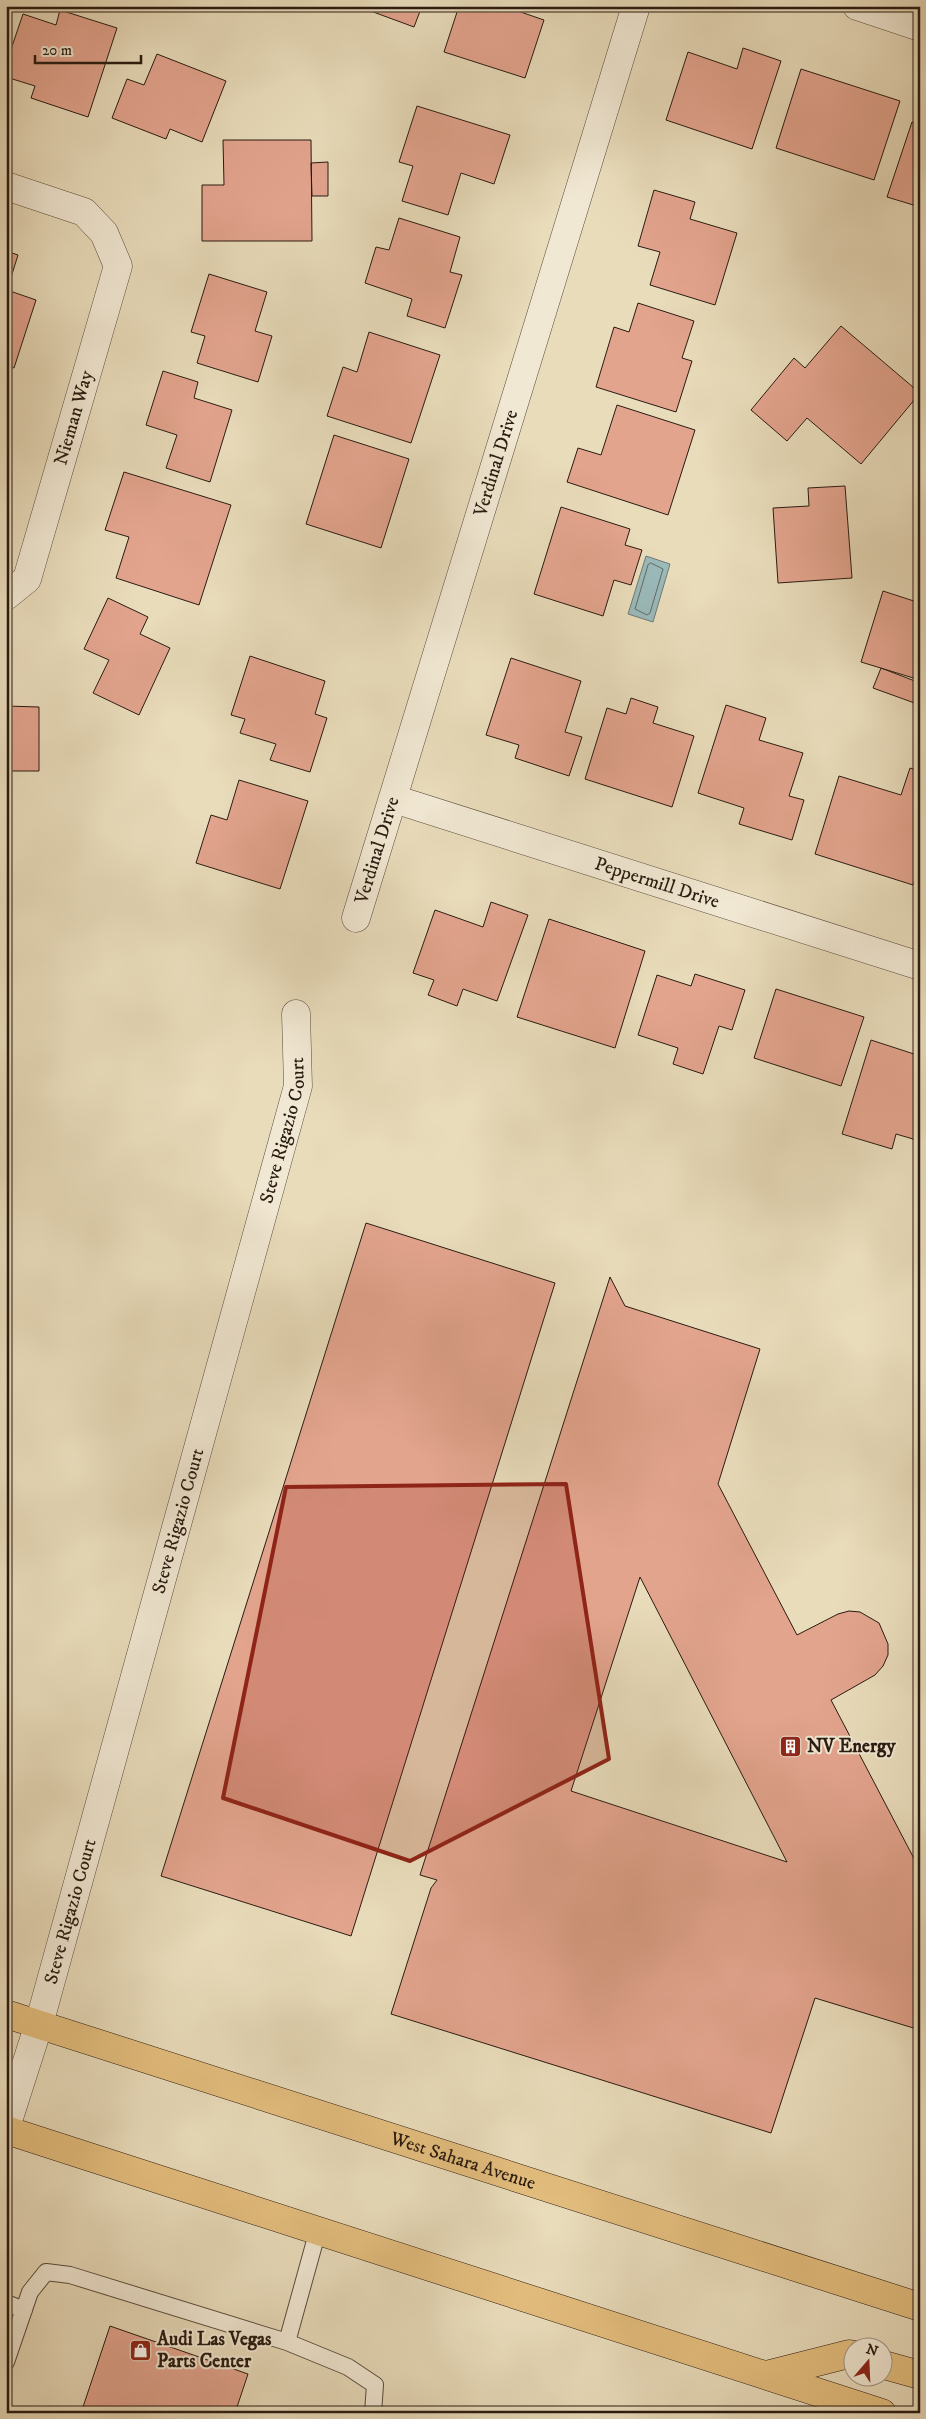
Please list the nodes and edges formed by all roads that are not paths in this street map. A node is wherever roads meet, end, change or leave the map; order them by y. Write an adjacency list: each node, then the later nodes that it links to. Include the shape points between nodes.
1 (636, 6): 6 (street, Verdinal Drive)
2 (857, 6): 3 (street)
3 (920, 27)
4 (6, 186): 5 (street, Nieman Way, via 84,212 104,233 118,266 27,579)
5 (6, 596)
6 (394, 799): 7 (street, Verdinal Drive); 8 (street, Peppermill Drive)
7 (356, 918)
8 (920, 966)
9 (296, 1014): 11 (street, Steve Rigazio Court, via 298,1086)
10 (6, 2014): 11 (main road, West Sahara Avenue)
11 (39, 2024): 12 (street, Steve Rigazio Court); 15 (main road, West Sahara Avenue)
12 (6, 2129): 13 (main road)
13 (318, 2230): 17 (lane); 21 (main road)
14 (6, 2303): 16 (lane)
15 (920, 2307)
16 (24, 2310): 17 (lane, via 30,2292 46,2272 70,2275); 19 (lane)
17 (287, 2342): 23 (lane, via 348,2367 375,2385)
18 (844, 2355): 21 (main road)
19 (6, 2362)
20 (894, 2367): 22 (main road)
21 (766, 2375): 24 (main road)
22 (920, 2375)
23 (373, 2413)
24 (882, 2413)

